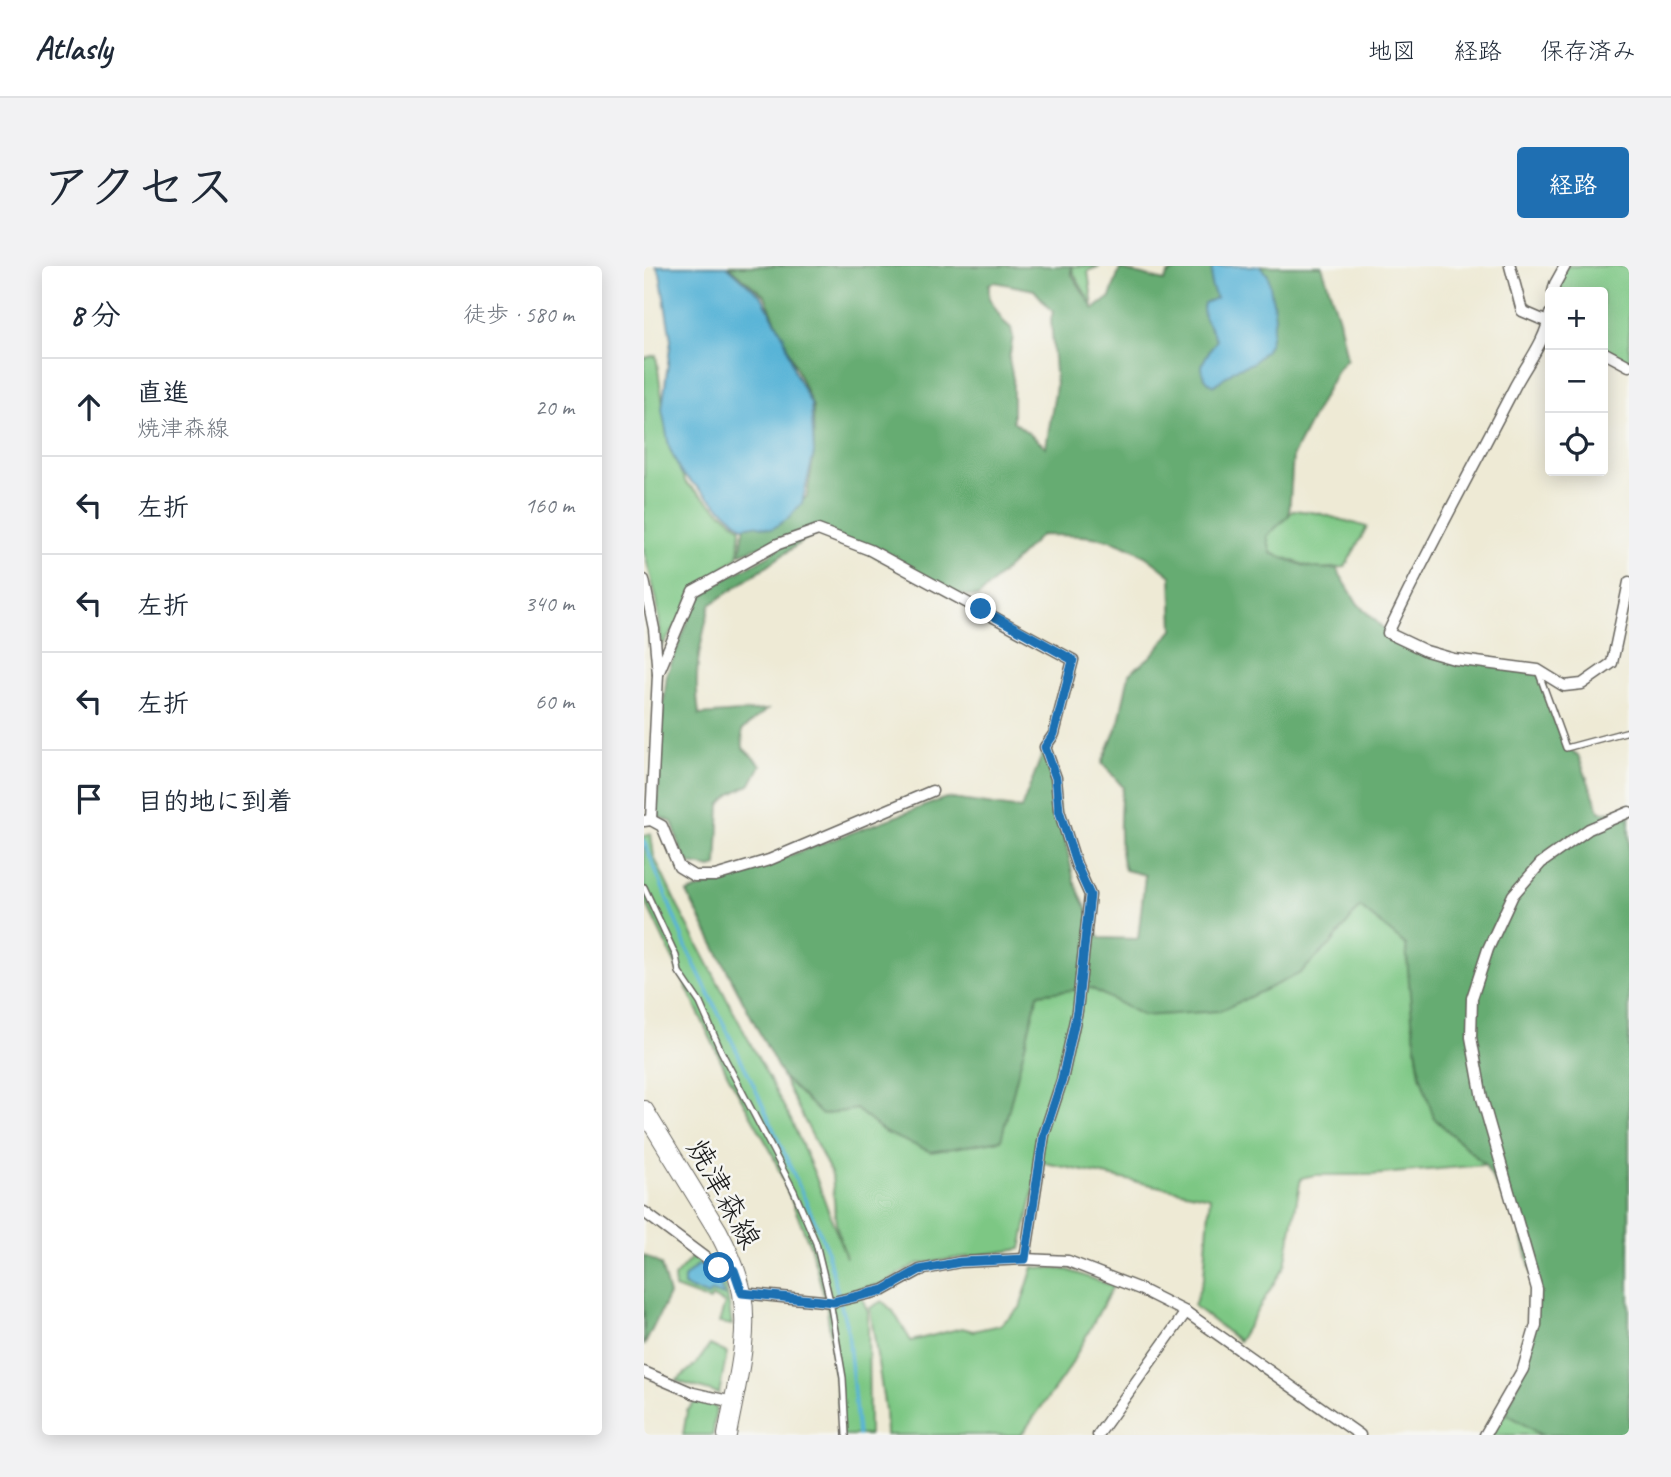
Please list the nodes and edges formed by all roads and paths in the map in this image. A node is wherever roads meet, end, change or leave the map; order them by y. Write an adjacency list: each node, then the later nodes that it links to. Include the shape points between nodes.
1 (1510, 266): 4 (street, via 1522,311)
2 (1565, 266): 3 (street)
3 (1554, 287)
4 (1545, 318)
5 (1545, 329): 10 (street, via 1388,633 1454,659)
6 (1608, 355): 7 (street)
7 (1629, 366)
8 (644, 580): 11 (street)
9 (1629, 582): 10 (street, via 1612,663 1582,684 1563,686)
10 (1538, 670): 12 (lane, via 1566,748)
11 (658, 674): 15 (street); 19 (street, via 693,591 778,544 818,530 870,550 1073,660 1054,734 1045,747 1056,778 1059,810 1090,895 1089,915 1077,1011 1044,1135)
12 (1629, 731)
13 (932, 791): 15 (street, via 769,860 716,876 694,876 679,867 662,826)
14 (1629, 812): 30 (street, via 1589,829 1534,871 1514,895 1488,949 1472,998 1471,1037 1482,1098 1537,1289 1536,1325 1523,1370)
15 (647, 821)
16 (644, 887): 22 (lane, via 680,972 700,1003 802,1210 816,1242)
17 (644, 1110): 20 (main road, 焼津森線, via 718,1231)
18 (644, 1212): 20 (street, via 719,1268)
19 (1025, 1259): 22 (street, via 960,1262 919,1270 884,1290); 23 (street, via 1068,1261)
20 (734, 1270): 21 (main road, 焼津森線)
21 (742, 1293): 22 (street); 25 (main road, 焼津森線, via 743,1340)
22 (831, 1301): 27 (lane)
23 (1186, 1312): 28 (street); 29 (street)
24 (644, 1372): 25 (street, via 693,1393)
25 (733, 1402): 26 (main road, 焼津森線)
26 (727, 1435)
27 (846, 1435)
28 (1098, 1435)
29 (1360, 1435)
30 (1485, 1435)

